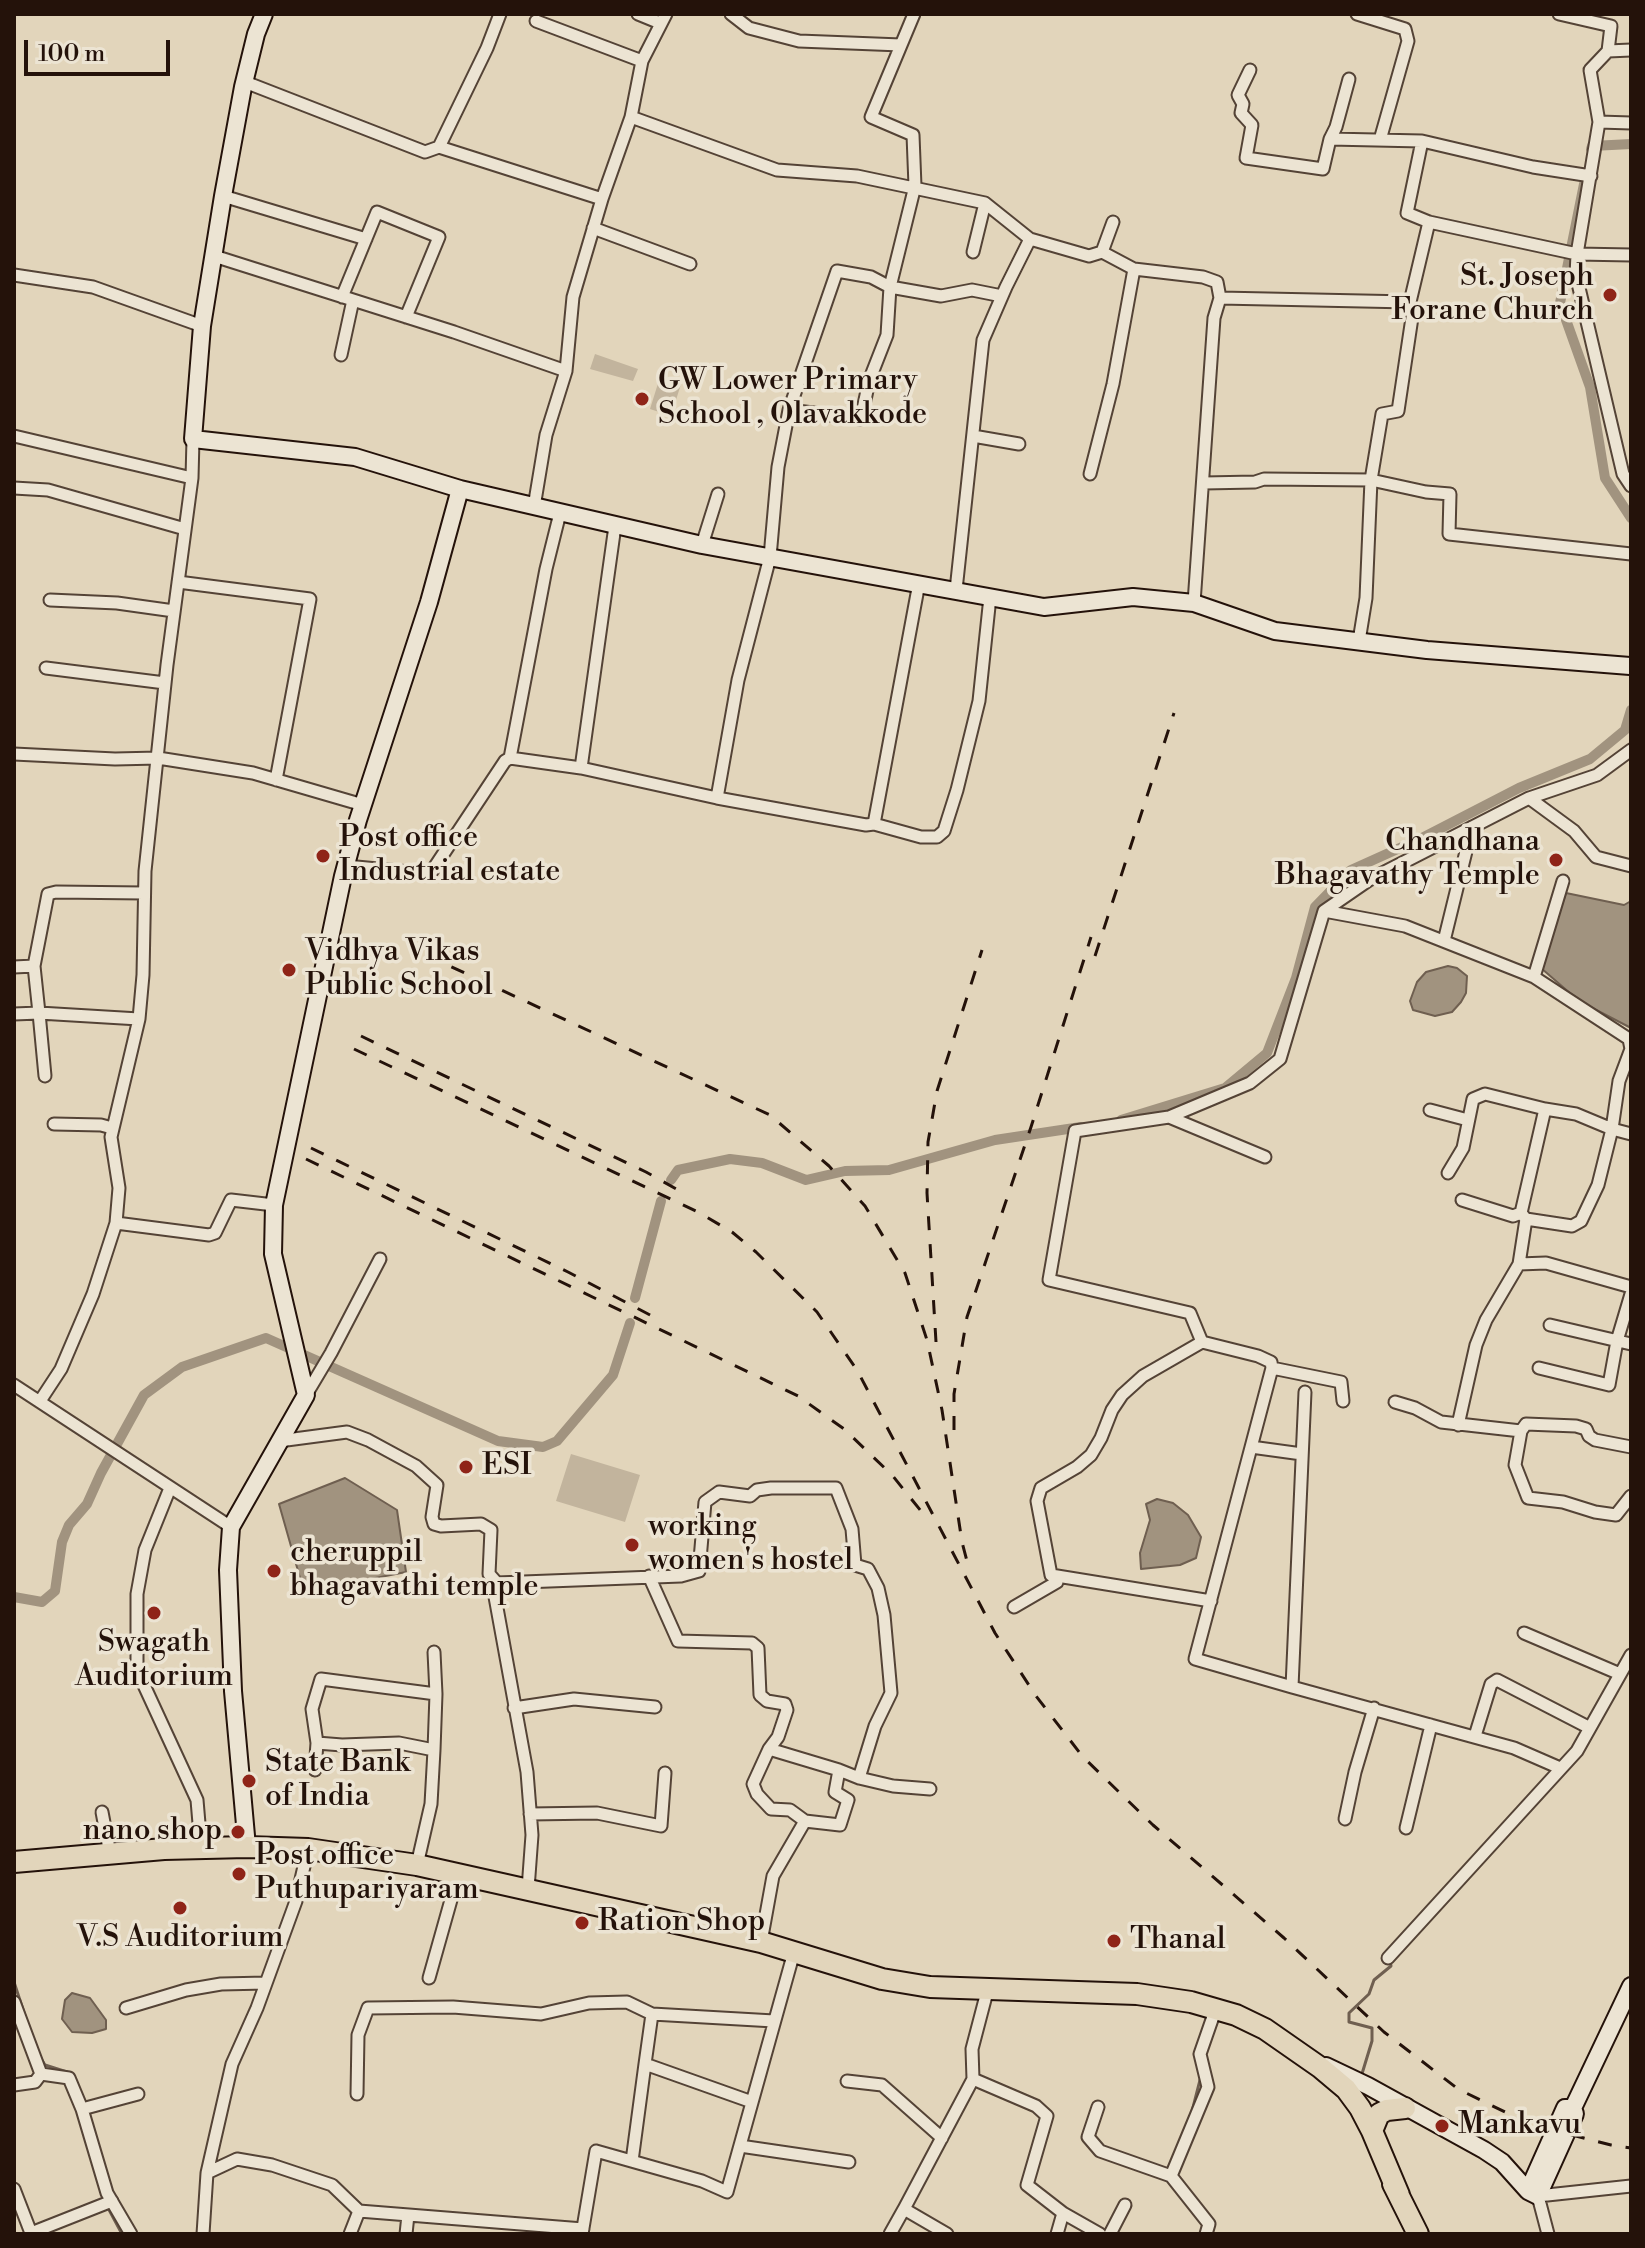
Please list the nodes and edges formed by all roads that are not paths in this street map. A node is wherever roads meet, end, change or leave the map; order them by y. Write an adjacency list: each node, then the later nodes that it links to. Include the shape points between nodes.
1 (264, 14): 16 (street)
2 (500, 14): 23 (street)
3 (638, 14): 8 (street)
4 (731, 14): 10 (street, via 749,28 799,41)
5 (914, 14): 10 (street)
6 (1357, 14): 21 (street, via 1405,29 1408,41)
7 (1559, 14): 12 (street, via 1611,26)
8 (663, 18): 13 (street)
9 (536, 21): 13 (street)
10 (901, 45): 25 (street, via 871,117 913,135)
11 (1631, 50): 12 (street)
12 (1608, 51): 18 (street, via 1590,70)
13 (642, 61): 17 (street)
14 (1250, 70): 20 (street, via 1238,95 1241,113 1252,125 1246,158 1323,169)
15 (1349, 79): 20 (street)
16 (245, 82): 23 (street, via 425,152); 26 (street)
17 (631, 117): 25 (street, via 777,170); 27 (street)
18 (1599, 123): 19 (street); 24 (street)
19 (1631, 123)
20 (1330, 139): 21 (street)
21 (1380, 140): 22 (street)
22 (1422, 141): 24 (street, via 1533,167); 30 (street, via 1407,213)
23 (439, 147): 27 (street)
24 (1592, 172): 36 (street)
25 (915, 186): 28 (street); 42 (street)
26 (223, 196): 32 (street); 38 (street)
27 (602, 199): 31 (street)
28 (985, 203): 33 (street); 34 (street)
29 (1113, 222): 35 (street)
30 (1429, 222): 36 (street); 46 (street)
31 (593, 228): 39 (street); 50 (street, via 573,297)
32 (366, 239): 44 (street); 47 (street, via 377,212 439,237)
33 (1030, 239): 35 (street, via 1089,256); 43 (street)
34 (973, 252)
35 (1102, 252): 40 (street)
36 (1577, 254): 37 (street); 60 (street, via 1578,291 1623,474)
37 (1631, 255)
38 (214, 256): 44 (street); 48 (street)
39 (690, 264)
40 (1134, 269): 45 (street, via 1216,280); 56 (street)
41 (14, 275): 48 (street, via 93,287)
42 (890, 287): 43 (street, via 941,296 972,290); 51 (street, via 871,277 835,273); 51 (street, via 887,335 861,419)
43 (1002, 296): 53 (street, via 983,340)
44 (348, 298): 47 (street); 49 (street)
45 (1220, 298): 46 (street); 59 (street, via 1214,318)
46 (1410, 302): 58 (street, via 1398,411 1382,414)
47 (406, 317): 50 (street)
48 (202, 326): 54 (street)
49 (341, 355)
50 (566, 371): 64 (street, via 546,435)
51 (789, 410): 70 (street)
52 (14, 436): 57 (street)
53 (973, 436): 55 (street); 73 (street)
54 (193, 439): 57 (street); 62 (street, via 355,457)
55 (1019, 444)
56 (1090, 474)
57 (192, 478): 67 (street)
58 (1371, 480): 59 (street); 69 (street, via 1450,494 1449,534); 78 (street)
59 (1204, 483): 76 (street)
60 (1631, 486)
61 (14, 488): 67 (street, via 48,490)
62 (460, 489): 64 (street); 90 (street)
63 (718, 494): 68 (street)
64 (534, 507): 65 (street)
65 (560, 513): 66 (street); 85 (street)
66 (615, 526): 68 (street); 86 (street)
67 (185, 529): 71 (street)
68 (702, 545): 70 (street)
69 (1631, 554)
70 (770, 557): 72 (street); 88 (street, via 738,680)
71 (178, 582): 77 (street); 87 (street, via 310,599)
72 (919, 583): 73 (street); 91 (street)
73 (956, 590): 74 (street)
74 (990, 597): 76 (street, via 1044,607 1133,597); 91 (street, via 979,701 944,831 937,837 921,837)
75 (50, 600): 77 (street)
76 (1194, 603): 78 (street, via 1275,631)
77 (174, 611): 81 (street)
78 (1359, 641): 79 (street)
79 (1630, 666)
80 (46, 668): 81 (street)
81 (165, 683): 84 (street)
82 (1631, 750): 89 (street, via 1597,775)
83 (14, 754): 84 (street)
84 (158, 758): 87 (street); 96 (street)
85 (510, 758): 86 (street); 93 (street, via 430,874)
86 (581, 768): 88 (street)
87 (276, 780): 90 (street)
88 (717, 798): 91 (street)
89 (1529, 798): 92 (street); 94 (street, via 1574,831 1596,857)
90 (363, 805): 93 (street)
91 (874, 824)
92 (1472, 827): 97 (street, via 1369,880); 98 (street)
93 (346, 866): 117 (street)
94 (1631, 866)
95 (1563, 881): 101 (street)
96 (144, 893): 99 (street, via 48,894); 104 (street)
97 (1324, 911): 98 (street, via 1405,926); 108 (street, via 1280,1059 1250,1083)
98 (1444, 941): 101 (street)
99 (34, 966): 100 (street); 102 (street)
100 (14, 967)
101 (1534, 977): 112 (street, via 1629,1039)
102 (39, 1013): 103 (street); 104 (street); 105 (street)
103 (14, 1014)
104 (139, 1019): 111 (street)
105 (45, 1076)
106 (1545, 1109): 109 (street, via 1485,1094 1473,1099); 112 (street, via 1576,1114); 118 (street)
107 (1430, 1110): 109 (street)
108 (1169, 1117): 114 (street); 126 (street, via 1075,1131 1049,1280 1190,1313)
109 (1468, 1120): 115 (street, via 1463,1148)
110 (54, 1124): 111 (street)
111 (112, 1128): 119 (street, via 119,1188)
112 (1612, 1129): 113 (street); 118 (street, via 1598,1185 1581,1221 1572,1226)
113 (1631, 1134)
114 (1265, 1157)
115 (1448, 1173)
116 (1462, 1200): 118 (street)
117 (274, 1205): 119 (street, via 231,1200 215,1233 209,1235); 132 (street, via 273,1254)
118 (1523, 1216): 121 (street)
119 (116, 1223): 133 (street, via 88,1307 61,1369)
120 (380, 1259): 132 (street)
121 (1519, 1264): 122 (street, via 1546,1263); 136 (street, via 1476,1345)
122 (1631, 1287)
123 (1631, 1294): 125 (street)
124 (1550, 1325): 125 (street)
125 (1617, 1341): 127 (street); 129 (street, via 1609,1385)
126 (1202, 1342): 128 (street, via 1258,1356); 146 (street, via 1133,1385 1112,1410 1091,1455 1041,1488 1038,1507)
127 (1631, 1344)
128 (1272, 1368): 134 (street, via 1341,1382); 139 (street)
129 (1539, 1368)
130 (14, 1385): 133 (street)
131 (1305, 1392): 141 (street)
132 (306, 1395): 138 (street)
133 (40, 1401): 142 (street)
134 (1343, 1401)
135 (1395, 1402): 136 (street)
136 (1458, 1425): 137 (street)
137 (1521, 1431): 140 (street, via 1526,1424 1576,1426 1595,1440); 143 (street, via 1515,1465 1528,1498 1616,1515)
138 (279, 1441): 144 (street); 147 (street, via 347,1432 416,1466 437,1485 434,1524 481,1524 491,1530 489,1574)
139 (1251, 1447): 141 (street); 148 (street)
140 (1631, 1447)
141 (1302, 1454): 154 (street)
142 (170, 1488): 144 (street); 176 (street, via 145,1550 137,1594 137,1670 197,1800)
143 (1631, 1496)
144 (231, 1527): 177 (street, via 233,1691)
145 (649, 1576): 147 (street); 163 (street, via 678,1641 752,1643 758,1648 760,1695 787,1707); 169 (street, via 699,1571 705,1502 719,1492 750,1496 771,1488 836,1488 852,1529 855,1565 868,1569 878,1588 891,1693)
146 (1054, 1577): 148 (street); 149 (street, via 1057,1582)
147 (497, 1583): 157 (street)
148 (1211, 1601): 154 (street, via 1195,1659)
149 (1014, 1607)
150 (1524, 1633): 153 (street)
151 (434, 1652): 155 (street)
152 (1631, 1655): 153 (street)
153 (1620, 1674): 160 (street)
154 (1292, 1687): 158 (street)
155 (436, 1694): 162 (street, via 321,1679 312,1709); 164 (street)
156 (655, 1707): 157 (street, via 574,1699)
157 (514, 1708): 172 (street)
158 (1374, 1708): 159 (street); 173 (street)
159 (1431, 1725): 161 (street); 175 (street)
160 (1590, 1728): 161 (street, via 1497,1680 1491,1684); 165 (street)
161 (1475, 1736): 165 (street)
162 (317, 1743): 164 (street, via 399,1743); 166 (street)
163 (769, 1749): 167 (street); 174 (street, via 753,1784 757,1794 771,1809 790,1810)
164 (434, 1750): 181 (street, via 431,1804)
165 (1560, 1768): 186 (street)
166 (315, 1770)
167 (839, 1770): 169 (street); 174 (street, via 835,1792 848,1800 840,1825)
168 (665, 1773): 172 (street, via 661,1826 597,1813)
169 (859, 1778): 170 (street)
170 (930, 1789)
171 (102, 1812): 179 (street)
172 (530, 1814): 183 (street)
173 (1345, 1819)
174 (805, 1821): 184 (street, via 773,1876)
175 (1406, 1828)
176 (201, 1847): 177 (highway); 179 (highway)
177 (247, 1847): 178 (highway)
178 (308, 1849): 181 (highway); 188 (street, via 296,1901)
179 (110, 1854): 180 (highway)
180 (14, 1862)
181 (417, 1865): 182 (highway)
182 (458, 1875): 183 (highway); 187 (street)
183 (528, 1889): 184 (highway)
184 (761, 1942): 185 (highway)
185 (794, 1952): 190 (highway, via 882,1979); 195 (street)
186 (1388, 1958)
187 (429, 1978)
188 (266, 1983): 192 (street, via 209,1986); 213 (street, via 232,2064)
189 (1631, 1986): 217 (street, via 1573,2108 1575,2114)
190 (988, 1988): 193 (highway, via 1137,1994); 199 (street, via 972,2049)
191 (14, 2002): 198 (street)
192 (126, 2008)
193 (1216, 2008): 196 (highway, via 1265,2029); 214 (street, via 1200,2054 1208,2087)
194 (652, 2014): 195 (street); 197 (street); 203 (street, via 627,2002 589,2003 541,2014 368,2008 358,2035)
195 (774, 2021): 204 (street)
196 (1299, 2053): 206 (street); 208 (highway, via 1346,2089); 218 (highway, via 1335,2096)
197 (645, 2064): 204 (street); 211 (street)
198 (41, 2074): 201 (street, via 35,2082); 207 (street, via 69,2078)
199 (973, 2079): 209 (street); 223 (street, via 1036,2106 1047,2116 1027,2185)
200 (847, 2081): 209 (street, via 882,2085)
201 (14, 2085)
202 (138, 2094): 207 (street)
203 (357, 2094)
204 (752, 2102): 210 (street)
205 (1098, 2107): 214 (street, via 1088,2137 1100,2151)
206 (1405, 2108): 208 (highway, via 1379,2114); 217 (street, via 1502,2162)
207 (82, 2109): 219 (street)
208 (1372, 2131): 218 (highway)
209 (942, 2138): 221 (street)
210 (740, 2146): 211 (street, via 727,2192); 212 (street)
211 (632, 2161): 226 (street, via 596,2151)
212 (849, 2162)
213 (207, 2173): 222 (street, via 237,2159 272,2165 332,2185); 229 (street)
214 (1171, 2176): 237 (street, via 1209,2224)
215 (1631, 2186): 217 (street)
216 (14, 2189): 227 (street)
217 (1533, 2193): 239 (street)
218 (1399, 2195): 238 (highway)
219 (112, 2201): 227 (street); 228 (street)
220 (1125, 2205): 236 (street)
221 (904, 2209): 232 (street); 233 (street)
222 (359, 2211): 224 (street); 230 (street)
223 (1063, 2213): 234 (street); 235 (street)
224 (408, 2215): 225 (street); 231 (street)
225 (520, 2229): 226 (street)
226 (582, 2232)
227 (32, 2234)
228 (131, 2234)
229 (203, 2234)
230 (350, 2234)
231 (406, 2234)
232 (890, 2234)
233 (947, 2234)
234 (1057, 2234)
235 (1100, 2234)
236 (1110, 2234)
237 (1206, 2234)
238 (1418, 2234)
239 (1548, 2234)

